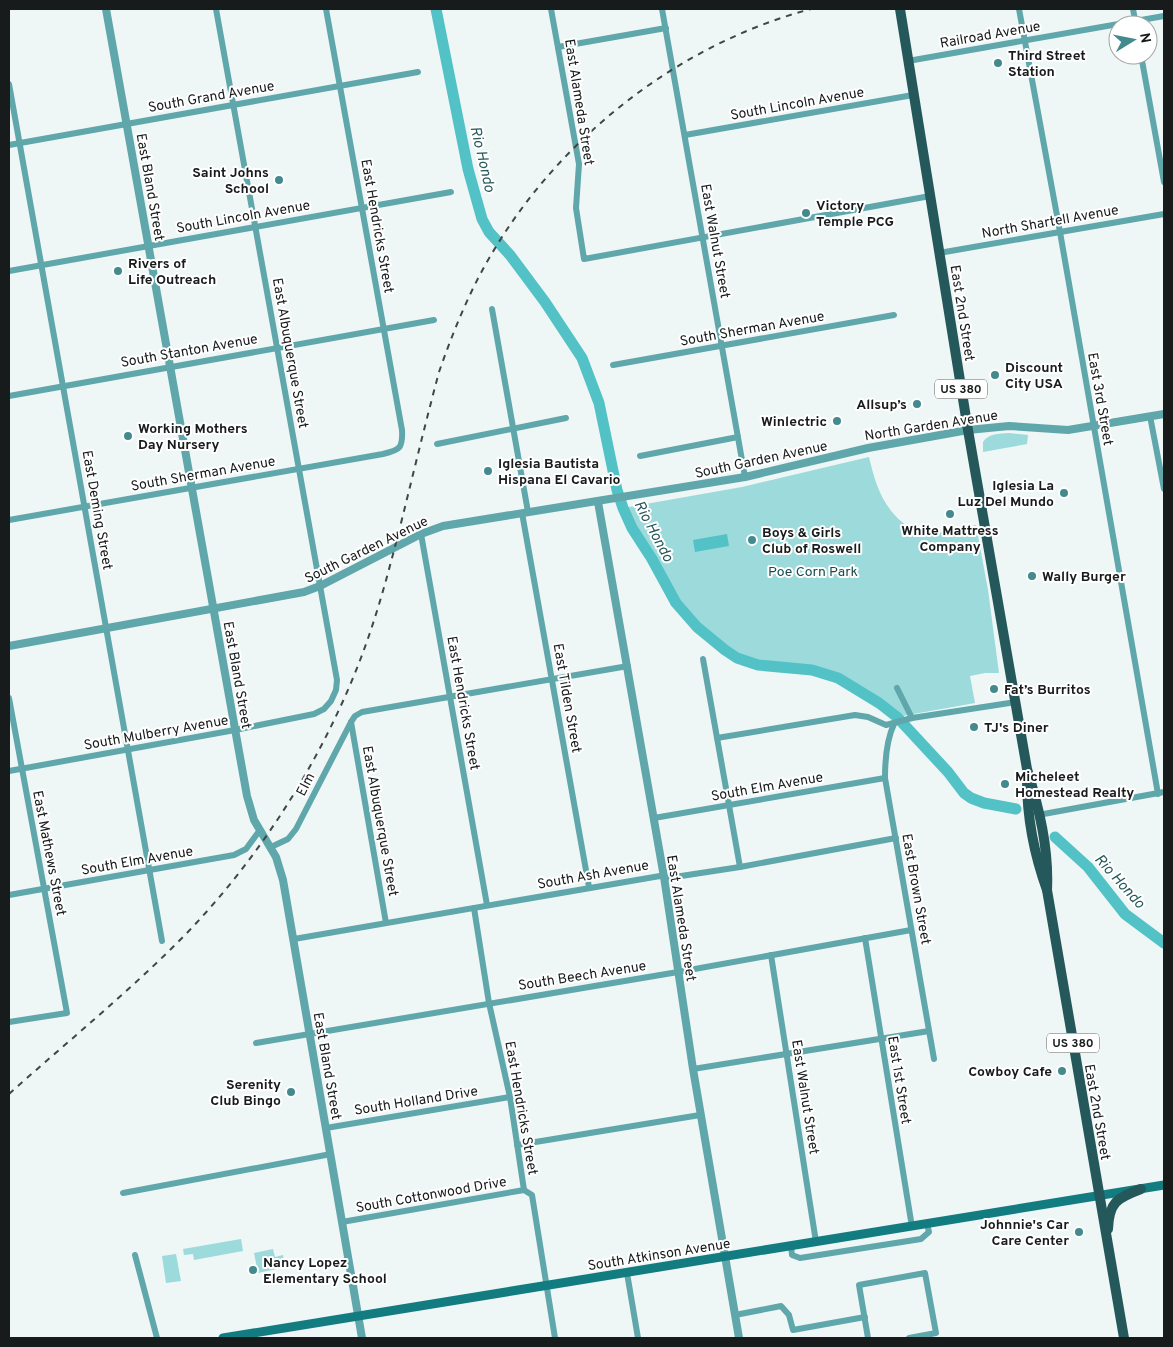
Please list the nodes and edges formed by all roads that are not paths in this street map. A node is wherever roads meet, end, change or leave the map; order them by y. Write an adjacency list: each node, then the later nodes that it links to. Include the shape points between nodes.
1 (106, 9): 19 (street, East Bland Street)
2 (216, 9): 18 (street, East Albuquerque Street)
3 (326, 9): 16 (street, East Hendricks Street)
4 (551, 9): 11 (street, East Alameda Street)
5 (662, 9): 9 (street, East Walnut Street)
6 (900, 9): 12 (main road, East 2nd Street / US 380)
7 (1019, 9): 10 (street, East 3rd Street)
8 (1108, 27): 10 (street, Railroad Avenue)
9 (666, 28): 11 (street); 20 (street, East Walnut Street)
10 (1024, 40): 12 (street, Railroad Avenue); 29 (street, East 3rd Street)
11 (558, 47): 30 (street, East Alameda Street, via 579,164 576,208 584,259)
12 (908, 61): 17 (main road, East 2nd Street / US 380)
13 (1143, 65): 23 (street)
14 (418, 72): 16 (street, South Grand Avenue)
15 (9, 84): 21 (street, East Deming Street)
16 (340, 86): 18 (street, South Grand Avenue); 26 (street, East Hendricks Street)
17 (913, 95): 20 (street, South Lincoln Avenue); 25 (main road, East 2nd Street / US 380)
18 (234, 105): 19 (street, South Grand Avenue); 28 (street, East Albuquerque Street)
19 (126, 124): 21 (street, South Grand Avenue); 31 (street, East Bland Street)
20 (684, 135): 30 (street, East Walnut Street)
21 (19, 143): 22 (street, South Grand Avenue); 33 (street, East Deming Street)
22 (9, 145)
23 (1164, 182)
24 (452, 192): 26 (street, South Lincoln Avenue)
25 (930, 196): 30 (street); 32 (main road, East 2nd Street / US 380)
26 (362, 208): 28 (street, South Lincoln Avenue); 38 (street, East Hendricks Street)
27 (1164, 214): 29 (street, North Shartell Avenue)
28 (256, 226): 31 (street, South Lincoln Avenue); 39 (street, East Albuquerque Street)
29 (1060, 232): 32 (street, North Shartell Avenue); 48 (street, East 3rd Street)
30 (702, 237): 40 (street, East Walnut Street)
31 (149, 245): 33 (street, South Lincoln Avenue); 41 (street, East Bland Street)
32 (939, 254): 50 (main road, East 2nd Street / US 380)
33 (41, 265): 34 (street, South Lincoln Avenue); 43 (street, East Deming Street)
34 (9, 271)
35 (492, 309): 49 (street, East Tilden Street)
36 (894, 315): 40 (street, South Sherman Avenue)
37 (434, 320): 38 (street, South Stanton Avenue)
38 (384, 329): 39 (street, South Stanton Avenue); 53 (street, East Hendricks Street, via 402,430)
39 (278, 347): 41 (street, South Stanton Avenue); 56 (street, East Albuquerque Street)
40 (722, 347): 42 (street, South Sherman Avenue); 51 (street, East Walnut Street)
41 (170, 366): 43 (street, South Stanton Avenue); 58 (street, East Bland Street)
42 (613, 366)
43 (63, 386): 44 (street, South Stanton Avenue); 61 (street, East Deming Street)
44 (9, 396)
45 (1164, 414): 46 (street, North Garden Avenue)
46 (1150, 416): 48 (street, North Garden Avenue); 59 (street)
47 (566, 418): 49 (street)
48 (1093, 427): 50 (street, North Garden Avenue, via 1056,430 1001,426); 87 (street, East 3rd Street)
49 (513, 430): 52 (street); 62 (street, East Tilden Street)
50 (968, 430): 54 (street, North Garden Avenue); 76 (main road, East 2nd Street / US 380)
51 (738, 437): 55 (street); 57 (street, East Walnut Street)
52 (437, 444)
53 (401, 447): 56 (street, South Sherman Avenue, via 382,454)
54 (851, 452): 57 (street, South Garden Avenue)
55 (640, 456)
56 (299, 468): 58 (street, South Sherman Avenue); 65 (street, East Albuquerque Street)
57 (745, 477): 60 (street, South Garden Avenue)
58 (191, 488): 61 (street, South Sherman Avenue); 66 (street, East Bland Street)
59 (1164, 489)
60 (598, 502): 62 (street, South Garden Avenue); 70 (street, East Alameda Street)
61 (85, 507): 63 (street, South Sherman Avenue); 67 (street, East Deming Street)
62 (525, 512): 64 (street, South Garden Avenue, via 443,526); 71 (street, East Tilden Street)
63 (9, 520)
64 (421, 534): 65 (street, South Garden Avenue); 73 (street, East Hendricks Street)
65 (320, 586): 66 (street, South Garden Avenue, via 290,596); 75 (street, East Albuquerque Street, via 337,680)
66 (213, 609): 67 (street, South Garden Avenue); 80 (street, East Bland Street)
67 (106, 628): 68 (street, South Garden Avenue); 82 (street, East Deming Street)
68 (9, 646)
69 (704, 659): 81 (street)
70 (628, 666): 71 (street); 91 (street, East Alameda Street)
71 (552, 679): 73 (street); 98 (street, East Tilden Street)
72 (897, 688): 77 (street)
73 (450, 697): 78 (street, via 362,712); 102 (street, East Hendricks Street)
74 (9, 698): 83 (street, East Mathews Street)
75 (331, 701): 80 (street, South Mulberry Avenue, via 314,714)
76 (1016, 702): 77 (street); 84 (main road, East 2nd Street / US 380)
77 (910, 719): 79 (street)
78 (351, 722): 94 (street, Elm, via 296,829 288,838); 104 (street, East Albuquerque Street)
79 (895, 724): 81 (street, via 886,725 855,715); 86 (street, East Brown Street, via 885,758)
80 (235, 730): 82 (street, South Mulberry Avenue); 92 (street, East Bland Street, via 250,809)
81 (717, 738): 88 (street)
82 (128, 749): 83 (street, South Mulberry Avenue); 96 (street, East Deming Street)
83 (21, 768): 85 (street, South Mulberry Avenue); 99 (street, East Mathews Street)
84 (1027, 768): 89 (main road, East 2nd Street / US 380); 90 (main road, East 2nd Street / US 380)
85 (9, 770)
86 (884, 778): 88 (street, South Elm Avenue); 93 (street, East Brown Street)
87 (1161, 793): 89 (street)
88 (728, 805): 91 (street, South Elm Avenue); 95 (street)
89 (1040, 815): 90 (street); 100 (main road, East 2nd Street / US 380, via 1048,862)
90 (1029, 817): 100 (main road, East 2nd Street / US 380)
91 (654, 818): 97 (street, East Alameda Street)
92 (260, 830): 94 (street, East Bland Street); 96 (street, South Elm Avenue, via 246,849 238,854)
93 (896, 838): 95 (street, South Ash Avenue); 105 (street, East Brown Street)
94 (271, 847): 107 (street, East Bland Street, via 282,872)
95 (740, 867): 97 (street, South Ash Avenue)
96 (150, 870): 99 (street, South Elm Avenue); 108 (street, East Deming Street)
97 (664, 877): 98 (street, South Ash Avenue); 110 (street, East Alameda Street)
98 (589, 887): 102 (street, South Ash Avenue)
99 (44, 889): 101 (street, South Elm Avenue); 112 (street, East Mathews Street, via 67,1013)
100 (1047, 890): 129 (main road, East 2nd Street / US 380)
101 (9, 895)
102 (488, 905): 103 (street, South Ash Avenue)
103 (474, 908): 104 (street, South Ash Avenue); 111 (street, East Hendricks Street)
104 (386, 923): 107 (street, South Ash Avenue)
105 (911, 930): 106 (street, South Beech Avenue); 113 (street, East Brown Street)
106 (865, 938): 109 (street, South Beech Avenue); 115 (street, East 1st Street)
107 (294, 940): 114 (street, East Bland Street)
108 (162, 941)
109 (771, 955): 110 (street, South Beech Avenue); 117 (street, East Walnut Street)
110 (678, 972): 111 (street, South Beech Avenue); 119 (street, East Alameda Street)
111 (489, 1003): 114 (street, South Beech Avenue); 120 (street, East Hendricks Street)
112 (9, 1022)
113 (929, 1031): 115 (street); 118 (street, East Brown Street)
114 (310, 1034): 116 (street, South Beech Avenue); 122 (street, East Bland Street)
115 (881, 1038): 117 (street); 132 (street, East 1st Street)
116 (256, 1043)
117 (787, 1054): 119 (street); 133 (street, East Walnut Street)
118 (934, 1059)
119 (693, 1069): 121 (street, East Alameda Street)
120 (510, 1098): 122 (street, South Holland Drive); 123 (street, East Hendricks Street)
121 (700, 1115): 123 (street); 137 (street, East Alameda Street)
122 (326, 1128): 124 (street, East Bland Street)
123 (517, 1145): 127 (street, East Hendricks Street)
124 (330, 1154): 128 (street); 130 (street, East Bland Street)
125 (1164, 1185): 126 (main road, South Atkinson Avenue)
126 (1141, 1189): 129 (main road, South Atkinson Avenue); 135 (main road, via 1122,1196 1111,1208)
127 (524, 1190): 130 (street, South Cottonwood Drive); 139 (street, East Hendricks Street, via 532,1195)
128 (123, 1193)
129 (1099, 1196): 131 (main road, South Atkinson Avenue); 135 (main road, East 2nd Street / US 380)
130 (342, 1222): 141 (street, East Bland Street)
131 (927, 1224): 132 (main road, South Atkinson Avenue); 134 (street, via 929,1232 921,1239 800,1258 792,1255)
132 (912, 1226): 133 (main road, South Atkinson Avenue)
133 (816, 1242): 134 (main road, South Atkinson Avenue)
134 (791, 1246): 137 (main road, South Atkinson Avenue)
135 (1108, 1250): 151 (main road, East 2nd Street / US 380)
136 (135, 1255): 143 (street)
137 (724, 1257): 138 (main road, South Atkinson Avenue); 140 (street, East Alameda Street)
138 (627, 1273): 139 (main road, South Atkinson Avenue); 147 (street)
139 (546, 1286): 141 (main road, South Atkinson Avenue); 146 (street, East Hendricks Street)
140 (735, 1315): 142 (street, via 781,1306 789,1315 793,1330); 148 (street, East Alameda Street)
141 (358, 1316): 144 (main road, South Atkinson Avenue); 145 (street, East Bland Street)
142 (864, 1317): 149 (street); 150 (street, via 859,1285 925,1273 936,1333)
143 (157, 1338)
144 (223, 1338)
145 (362, 1338)
146 (555, 1338)
147 (638, 1338)
148 (739, 1338)
149 (868, 1338)
150 (909, 1338)
151 (1124, 1338)

